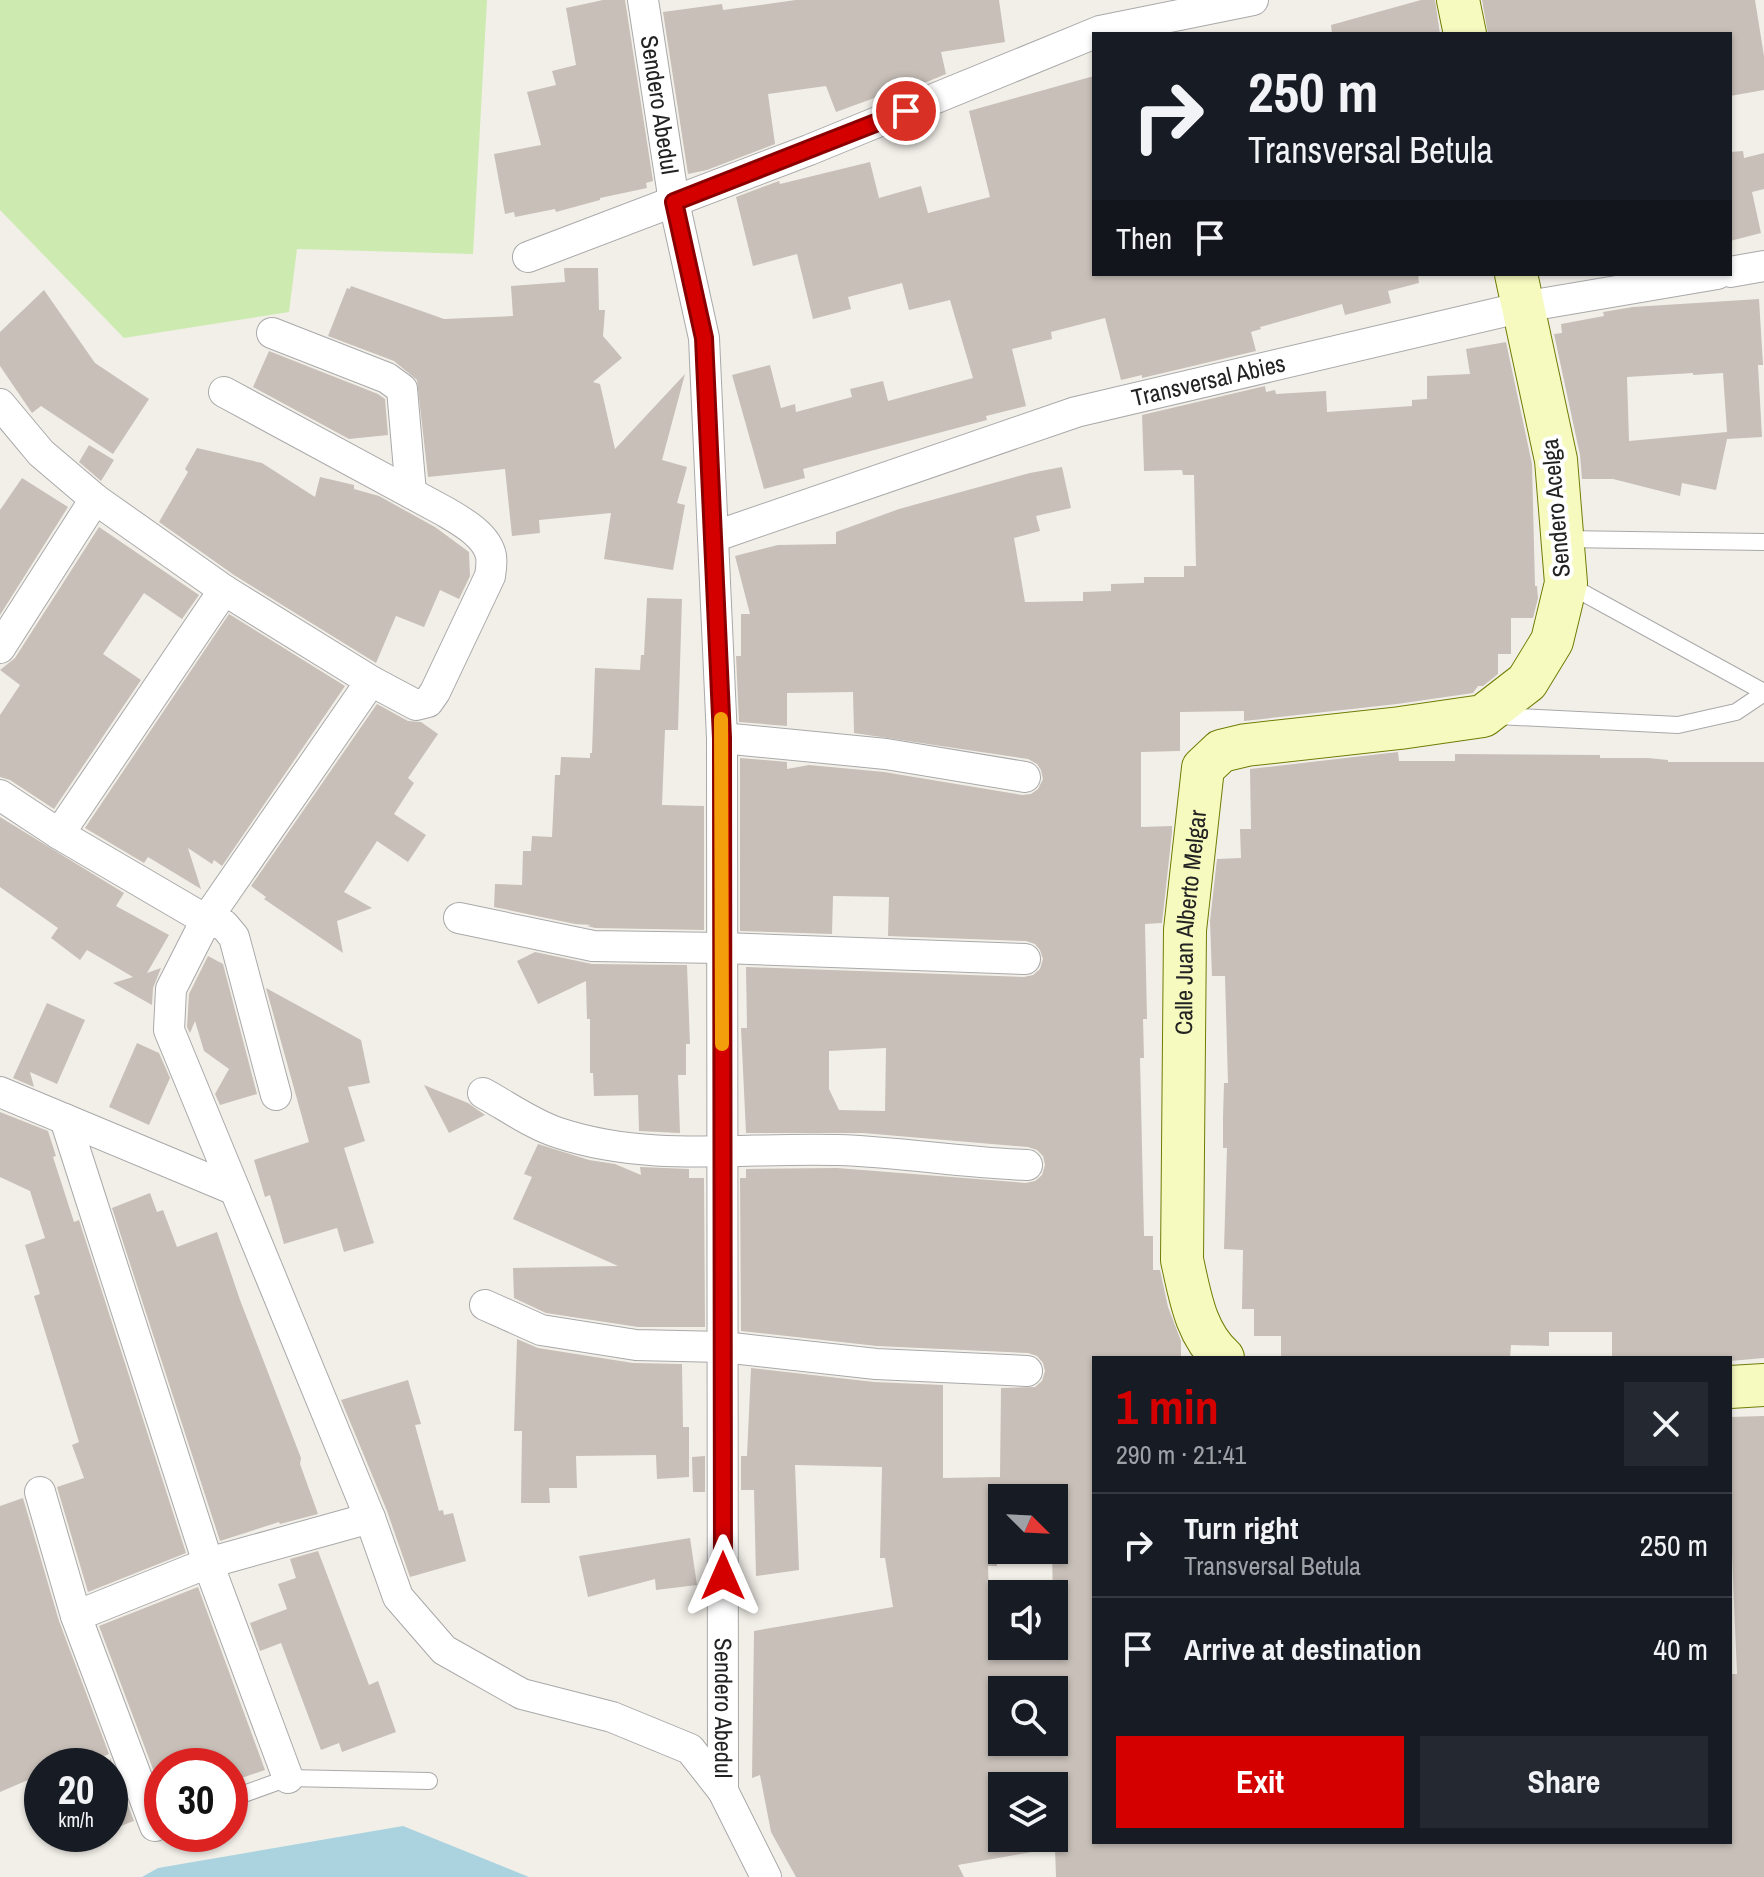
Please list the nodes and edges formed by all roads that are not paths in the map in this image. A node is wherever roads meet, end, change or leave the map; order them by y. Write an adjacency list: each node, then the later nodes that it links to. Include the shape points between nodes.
1 (643, 0): 7 (street, Sendero Abedul)
2 (1253, 0): 4 (street)
3 (1458, 0): 5 (street)
4 (1098, 32)
5 (1465, 32)
6 (1092, 34): 7 (street)
7 (674, 202): 8 (street); 18 (street, Sendero Abedul, via 704,338)
8 (528, 257)
9 (1764, 266): 10 (street)
10 (1732, 272)
11 (1692, 276): 12 (street, Transversal Abies)
12 (1519, 290): 18 (street, Transversal Abies, via 1076,412); 19 (street, Sendero Acelga, via 1556,460)
13 (272, 333): 16 (street, via 387,378 402,389)
14 (224, 392): 16 (street)
15 (0, 404): 17 (street, via 41,453)
16 (411, 493): 24 (street, via 467,524 491,555 490,576 428,702 416,705)
17 (95, 499): 22 (street); 23 (street)
18 (713, 537): 27 (street, Sendero Abedul)
19 (1564, 539): 20 (lane); 21 (street, Sendero Acelga)
20 (1764, 542)
21 (1566, 583): 25 (lane); 26 (street, Sendero Acelga, via 1552,641 1527,682)
22 (224, 590): 24 (street); 30 (street)
23 (0, 648)
24 (371, 681): 32 (street)
25 (1764, 693): 26 (lane, via 1736,712 1678,725)
26 (1483, 716): 44 (street, Calle Juan Alberto Melgar, via 1246,745 1221,751 1203,768 1185,930 1182,1260 1194,1313)
27 (722, 738): 28 (street, via 886,754); 33 (street, Sendero Abedul)
28 (1025, 777)
29 (0, 795): 30 (street)
30 (59, 834): 32 (street)
31 (459, 918): 33 (street, via 593,946)
32 (206, 920): 37 (street, via 224,925 234,937); 41 (street, via 171,989 169,1030)
33 (722, 948): 34 (street); 39 (street, Sendero Abedul)
34 (1025, 959)
35 (0, 1092): 38 (street)
36 (483, 1093): 39 (street, via 556,1133 616,1147)
37 (276, 1095)
38 (65, 1119): 41 (street); 50 (street)
39 (722, 1153): 40 (street, via 835,1149); 43 (street, Sendero Abedul)
40 (1027, 1165)
41 (235, 1190): 49 (street)
42 (485, 1305): 43 (street, via 541,1330 636,1345)
43 (723, 1347): 45 (street, via 876,1364); 55 (street, Sendero Abedul)
44 (1221, 1356)
45 (1027, 1371)
46 (1764, 1385): 47 (street)
47 (1732, 1387)
48 (40, 1492): 51 (street)
49 (370, 1518): 50 (street); 55 (street, via 398,1597 444,1650 522,1694 612,1717 690,1749)
50 (208, 1563): 51 (street); 52 (street)
51 (76, 1616): 54 (street)
52 (288, 1778): 53 (lane); 56 (lane)
53 (429, 1781)
54 (144, 1789)
55 (723, 1791): 57 (street)
56 (248, 1792)
57 (766, 1877)

